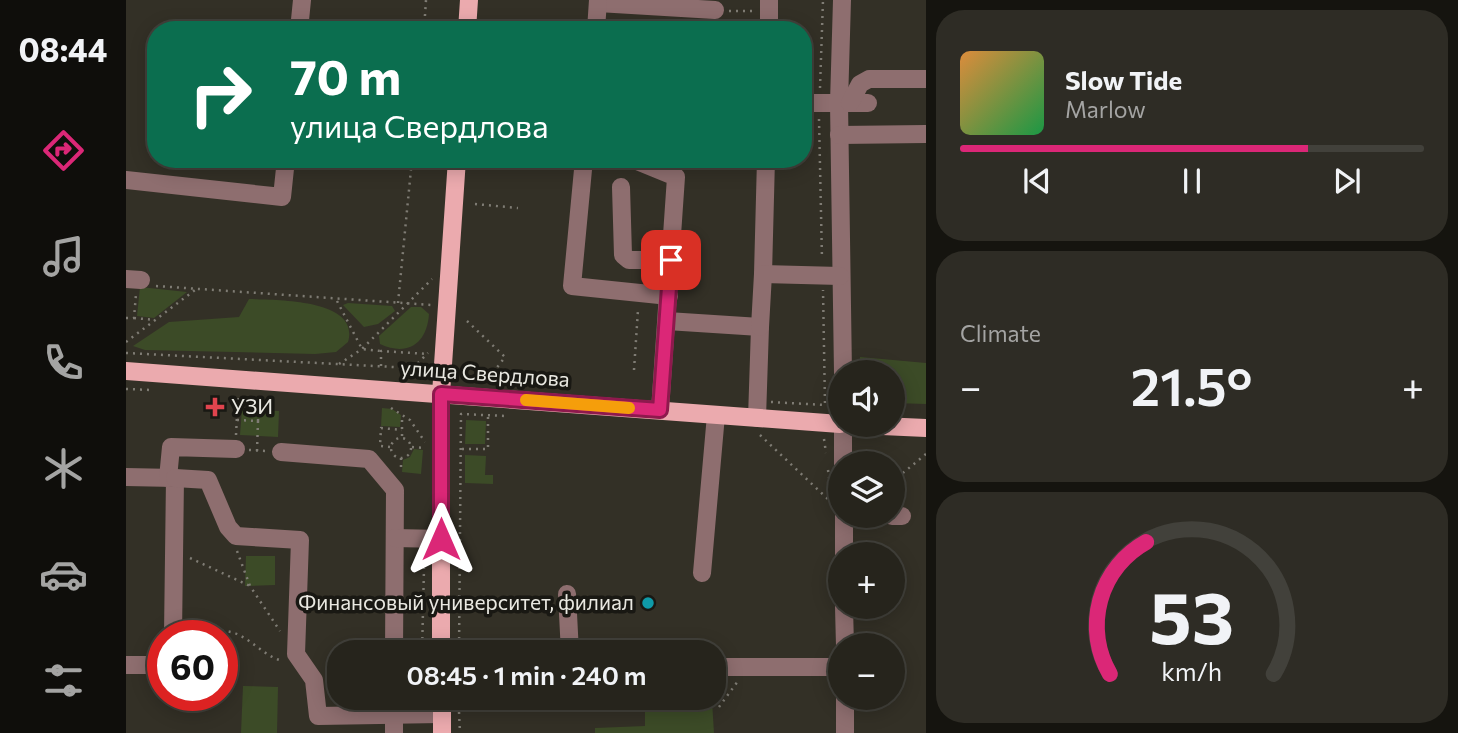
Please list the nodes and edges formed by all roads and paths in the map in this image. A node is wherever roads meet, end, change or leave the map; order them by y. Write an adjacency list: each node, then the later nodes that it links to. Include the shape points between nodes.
1 (302, 0): 9 (street)
2 (426, 0): 10 (path)
3 (469, 0): 11 (main road)
4 (769, 0): 13 (street)
5 (823, 0): 15 (path)
6 (842, 0): 17 (street)
7 (598, 2): 8 (street); 12 (street)
8 (715, 10)
9 (300, 21)
10 (425, 21)
11 (468, 21)
12 (597, 21)
13 (769, 21)
14 (926, 79): 17 (street, via 869,79 860,84)
15 (812, 94)
16 (812, 103): 17 (street)
17 (852, 103): 20 (street)
18 (812, 112): 33 (path)
19 (926, 134): 20 (street)
20 (839, 135): 33 (street)
21 (285, 168): 27 (street, via 282,197)
22 (411, 168): 41 (path)
23 (456, 168): 61 (main road)
24 (583, 168): 37 (street, via 572,285)
25 (654, 168): 31 (street, via 676,177)
26 (766, 168): 32 (street)
27 (126, 180)
28 (621, 187): 31 (street, via 624,256)
29 (475, 204): 30 (path)
30 (518, 208)
31 (671, 260): 39 (street)
32 (763, 274): 33 (street); 48 (street)
33 (831, 276): 55 (street); 64 (path)
34 (138, 283): 36 (path); 44 (path)
35 (433, 286): 42 (path, via 434,276)
36 (195, 290): 40 (path); 45 (path)
37 (640, 293): 39 (street); 58 (path)
38 (433, 296): 42 (path, via 432,305)
39 (669, 296): 47 (street)
40 (337, 300): 41 (path); 51 (path)
41 (398, 303): 42 (path)
42 (407, 304): 51 (path)
43 (126, 318): 44 (path)
44 (134, 318): 45 (path)
45 (155, 320): 49 (path)
46 (467, 321): 60 (path, via 505,357)
47 (667, 321): 48 (street); 65 (street)
48 (760, 327): 72 (street)
49 (126, 342)
50 (429, 342): 54 (path)
51 (362, 349): 52 (path); 56 (path)
52 (381, 351): 54 (path); 57 (path)
53 (126, 353): 56 (path)
54 (428, 354): 57 (path, via 413,368)
55 (841, 360)
56 (339, 364): 57 (path)
57 (381, 366)
58 (634, 370)
59 (126, 371): 61 (main road, улица Свердлова)
60 (485, 383)
61 (441, 394): 65 (main road, улица Свердлова); 96 (main road)
62 (238, 395): 70 (path)
63 (259, 397): 71 (path)
64 (825, 405)
65 (660, 410): 67 (main road, улица Свердлова)
66 (402, 415): 76 (path)
67 (716, 415): 72 (main road, улица Свердлова); 98 (street)
68 (488, 416): 69 (path); 83 (path, via 488,449); 83 (path, via 461,414)
69 (515, 417)
70 (237, 420): 71 (path); 82 (path)
71 (258, 421): 84 (path)
72 (763, 424): 73 (main road, улица Свердлова); 93 (path, via 755,430)
73 (828, 425)
74 (905, 427): 75 (main road)
75 (926, 428)
76 (402, 429): 78 (path); 79 (path, via 381,428 380,446)
77 (824, 436): 88 (path)
78 (402, 438): 79 (path); 80 (path)
79 (391, 447): 87 (path)
80 (412, 447): 81 (path); 87 (path, via 408,456)
81 (425, 448)
82 (236, 449): 84 (path); 92 (street, via 171,447)
83 (461, 449): 106 (path)
84 (257, 451): 85 (path)
85 (281, 452): 95 (street, via 369,458 395,490)
86 (926, 454): 89 (path)
87 (401, 458): 90 (path)
88 (828, 458)
89 (905, 471)
90 (401, 474)
91 (126, 477): 92 (street)
92 (172, 478): 94 (street, via 208,480); 97 (street)
93 (828, 504)
94 (228, 527): 99 (path); 108 (street, via 236,536 300,540 296,654)
95 (395, 538): 96 (street); 104 (street)
96 (441, 539): 105 (main road)
97 (174, 551): 99 (path); 101 (street)
98 (702, 573)
99 (250, 586): 102 (path)
100 (567, 594): 107 (street)
101 (173, 620)
102 (281, 631)
103 (238, 636): 108 (path, via 265,655)
104 (394, 640)
105 (441, 640)
106 (459, 640)
107 (569, 640)
108 (300, 661): 120 (street, via 314,680)
109 (126, 665): 110 (street)
110 (147, 665)
111 (726, 667): 112 (street)
112 (747, 667): 113 (street); 114 (path)
113 (828, 667)
114 (726, 697)
115 (377, 710): 120 (street)
116 (393, 710): 121 (street)
117 (441, 710): 122 (main road)
118 (459, 710): 123 (path)
119 (845, 710): 124 (street)
120 (318, 725)
121 (394, 733)
122 (442, 733)
123 (460, 733)
124 (845, 733)

